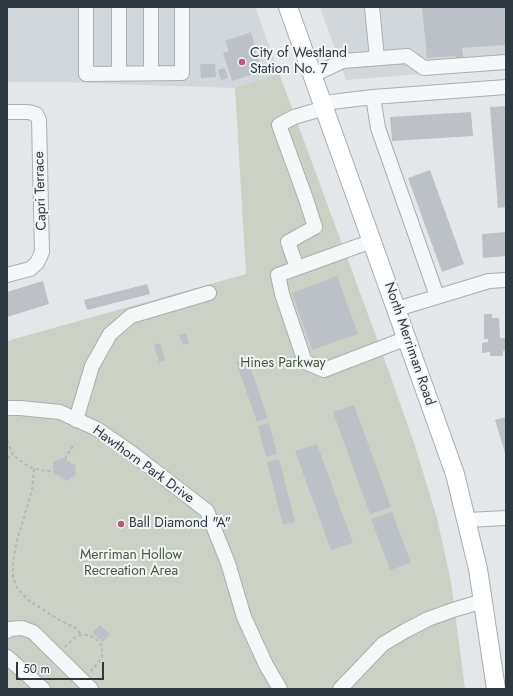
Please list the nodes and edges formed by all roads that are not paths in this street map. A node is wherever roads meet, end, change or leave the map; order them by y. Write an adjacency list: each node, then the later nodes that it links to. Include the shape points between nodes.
1 (86, 7): 10 (street, via 86,74)
2 (118, 7): 10 (street)
3 (151, 7): 9 (street)
4 (182, 7): 9 (street, via 182,73)
5 (288, 7): 11 (main road, North Merriman Road)
6 (372, 7): 7 (street)
7 (377, 58): 8 (street, via 407,56 424,68); 11 (street, via 343,61)
8 (506, 62)
9 (151, 73): 10 (street)
10 (119, 74)
11 (313, 75): 14 (main road, North Merriman Road)
12 (506, 87): 13 (street)
13 (372, 97): 14 (street); 21 (street, via 378,128)
14 (324, 105): 16 (main road, North Merriman Road); 17 (street, via 279,125 315,227 288,242)
15 (7, 112): 18 (street, Capri Terrace, via 28,112 36,114 39,120 42,252 37,263 30,269)
16 (372, 241): 17 (street); 22 (main road, North Merriman Road)
17 (298, 268): 23 (street, via 278,275 305,362 324,370)
18 (7, 275)
19 (506, 280): 21 (street, via 489,281)
20 (208, 293): 25 (street, via 131,316 110,334 92,366)
21 (437, 296): 22 (street)
22 (397, 309): 23 (main road, North Merriman Road)
23 (407, 338): 27 (main road, North Merriman Road, via 455,474)
24 (7, 408): 25 (street, Hawthorn Park Drive, via 60,412)
25 (76, 420): 33 (street, Hawthorn Park Drive, via 96,429 133,454 207,511 228,563 244,617)
26 (506, 518): 27 (street)
27 (467, 520): 28 (main road, North Merriman Road)
28 (483, 601): 34 (street, via 428,620 383,644); 35 (main road, North Merriman Road)
29 (7, 631): 32 (street, via 22,628 33,632)
30 (7, 657): 31 (street)
31 (43, 689)
32 (91, 689)
33 (280, 689)
34 (340, 689)
35 (496, 689)

